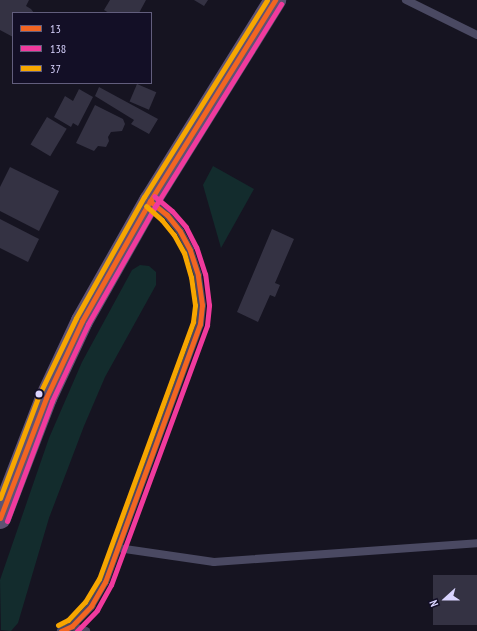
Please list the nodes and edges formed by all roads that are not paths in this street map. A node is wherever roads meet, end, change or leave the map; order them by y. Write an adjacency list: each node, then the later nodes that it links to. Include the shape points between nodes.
1 (274, 0): 4 (main road)
2 (406, 0): 3 (lane)
3 (477, 35)
4 (150, 201): 5 (main road, via 82,321 46,398); 7 (lane, via 168,215 190,250 198,275 202,305 200,324)
5 (0, 518)
6 (477, 542): 7 (lane, via 214,562)
7 (118, 548): 8 (lane, via 105,582)
8 (72, 626): 9 (lane); 10 (lane)
9 (61, 631)
10 (86, 631)

